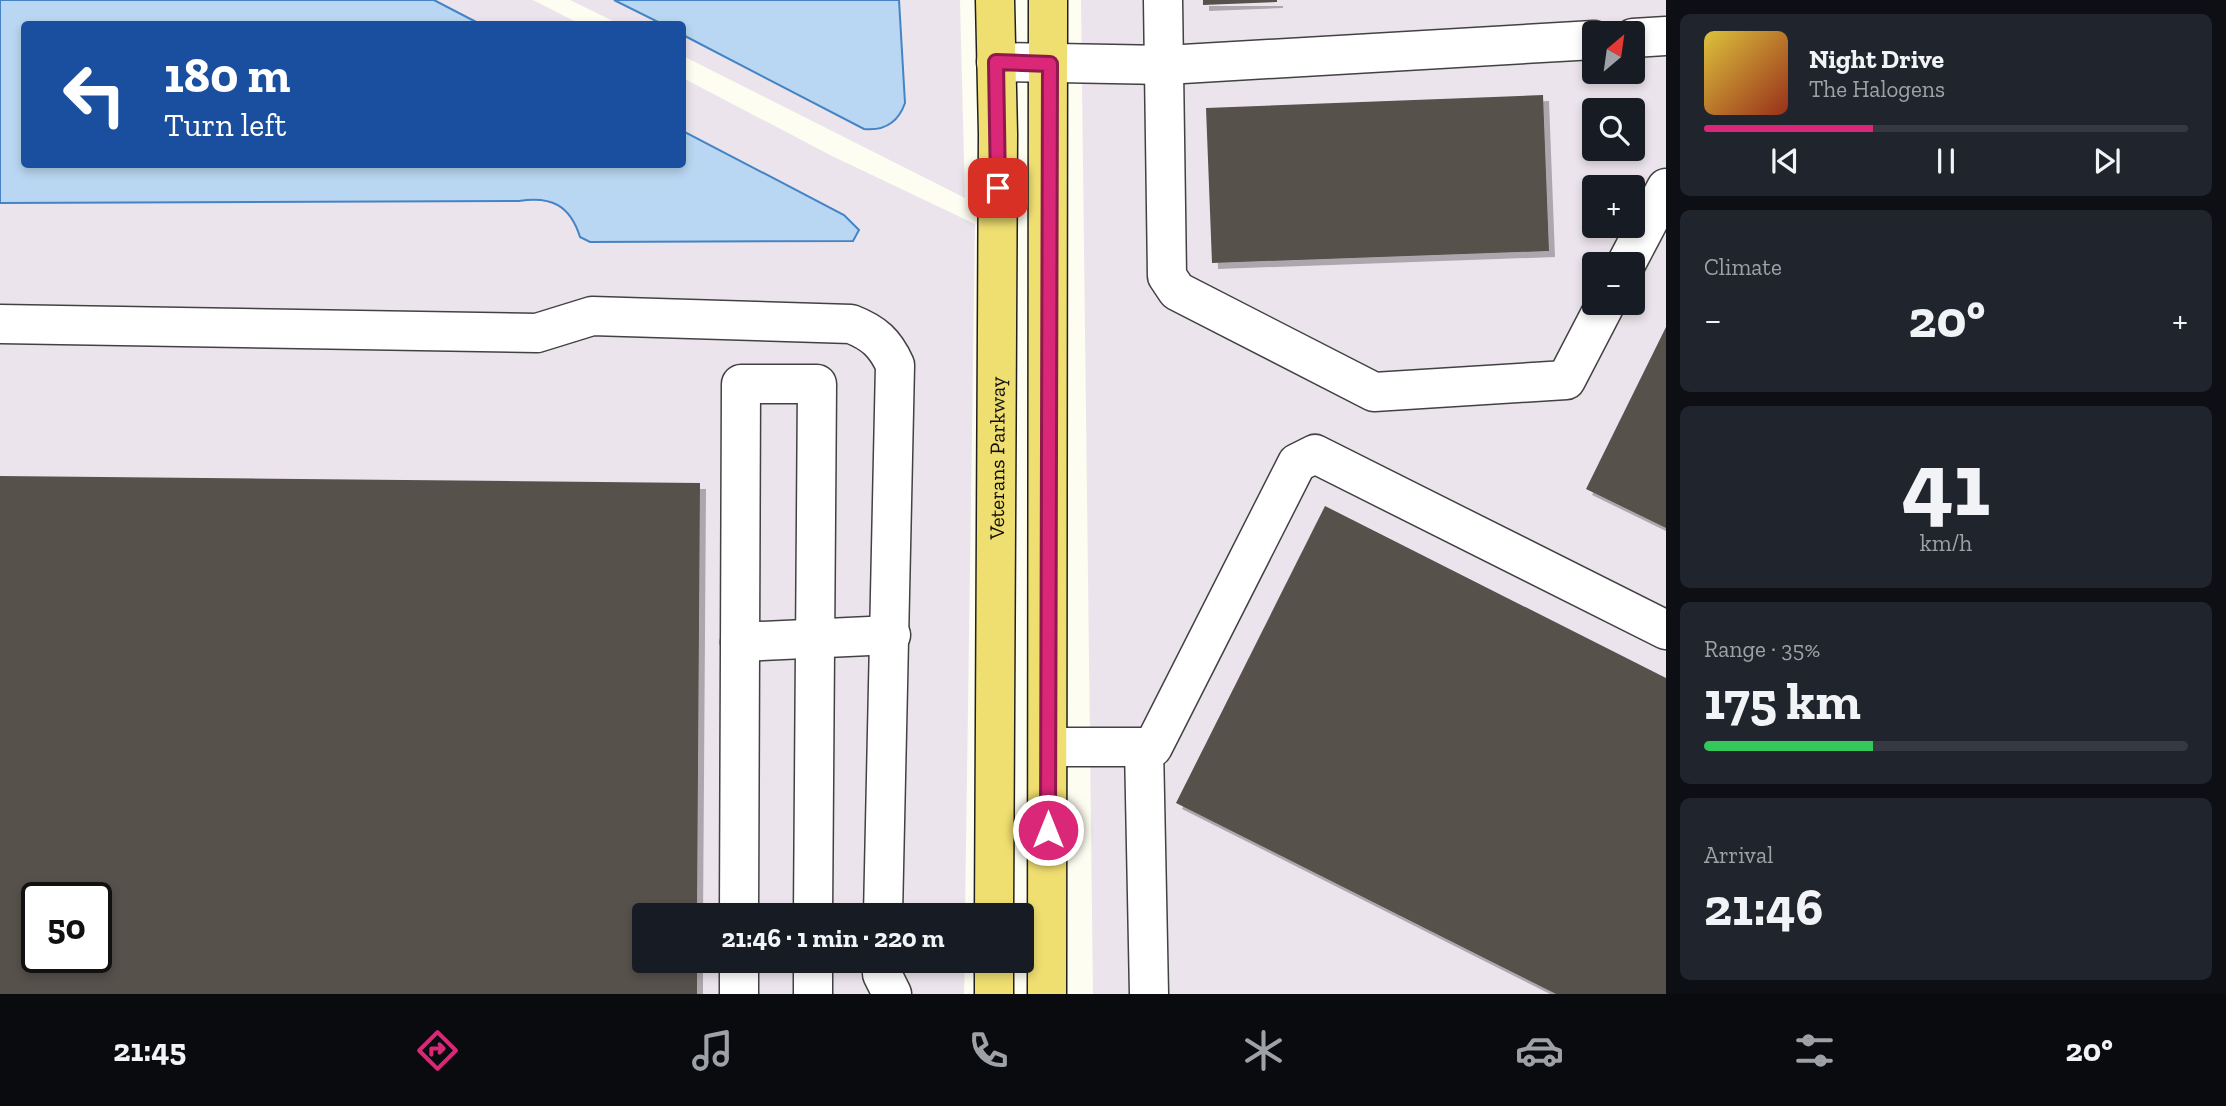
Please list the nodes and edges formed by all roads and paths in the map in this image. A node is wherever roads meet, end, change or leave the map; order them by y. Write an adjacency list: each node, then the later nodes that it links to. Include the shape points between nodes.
1 (995, 0): 7 (main road, Veterans Parkway)
2 (1048, 0): 8 (main road)
3 (1163, 0): 9 (lane)
4 (1666, 36): 5 (lane)
5 (1645, 37)
6 (1582, 41): 9 (lane)
7 (996, 62): 8 (lane); 23 (main road, Veterans Parkway)
8 (1050, 64): 9 (lane); 18 (main road)
9 (1166, 65): 12 (lane, via 1167,276 1177,291 1374,391 1566,380)
10 (1666, 188): 11 (lane)
11 (1632, 252)
12 (1600, 315)
13 (0, 324): 15 (lane, via 537,334 592,316 851,324 886,345 894,365)
14 (1666, 630): 19 (lane, via 1315,454 1297,463 1153,747)
15 (891, 635): 16 (lane); 22 (lane)
16 (815, 640): 17 (lane); 17 (lane, via 817,384 741,384); 21 (lane)
17 (740, 642): 20 (lane)
18 (1048, 747): 19 (lane); 32 (main road)
19 (1144, 747): 33 (lane)
20 (740, 903)
21 (813, 903)
22 (883, 903)
23 (994, 903)
24 (739, 973): 28 (lane)
25 (813, 973): 29 (lane)
26 (882, 973): 30 (lane)
27 (994, 973): 31 (main road)
28 (739, 994)
29 (813, 994)
30 (892, 994)
31 (994, 994)
32 (1047, 994)
33 (1149, 994)

